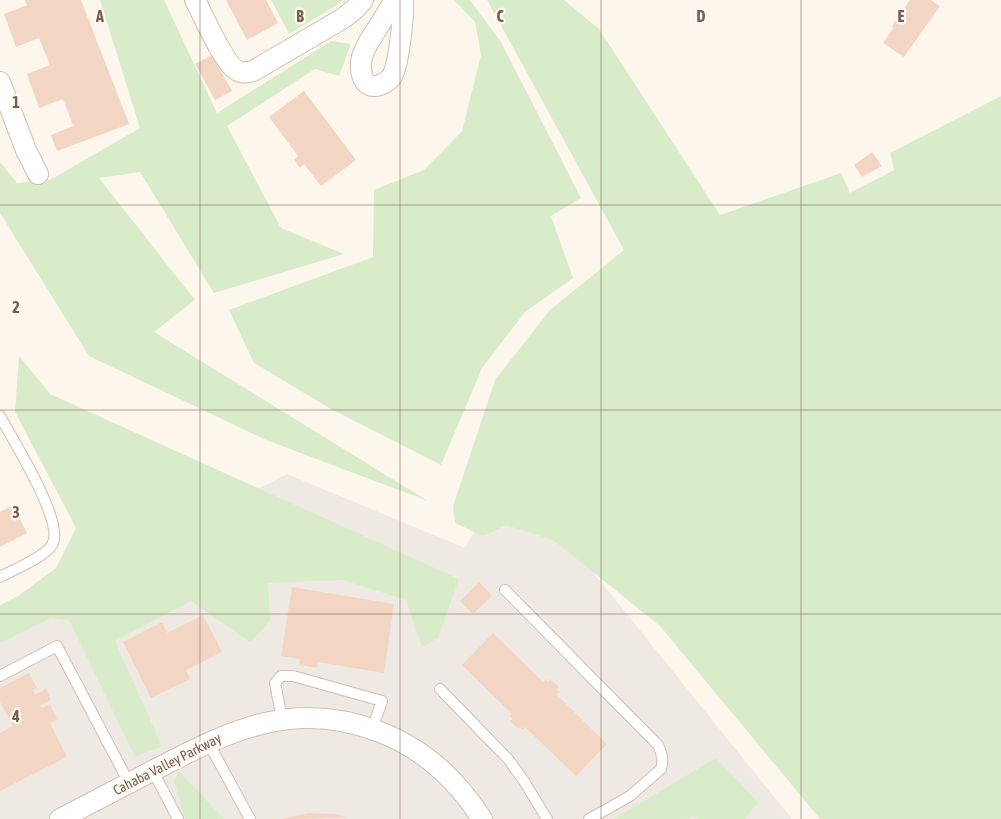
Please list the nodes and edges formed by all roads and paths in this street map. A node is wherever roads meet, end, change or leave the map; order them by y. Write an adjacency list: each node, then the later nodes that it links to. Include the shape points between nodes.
1 (196, 0): 2 (street, via 226,60 244,73 254,71 342,19)
2 (363, 0)
3 (394, 0): 4 (street, via 362,55 361,70 368,84 386,83 395,71)
4 (404, 0)
5 (0, 82): 6 (street)
6 (38, 174)
7 (0, 416): 8 (lane, via 49,507 55,528 53,545)
8 (0, 577)
9 (505, 590): 22 (lane, via 661,751 661,769 630,796)
10 (0, 676): 16 (lane, via 57,646)
11 (440, 689): 21 (lane, via 508,759)
12 (282, 720): 13 (street, Cahaba Valley Parkway, via 329,719); 13 (lane, via 274,683 281,676 293,676 382,701); 14 (street, Cahaba Valley Parkway)
13 (372, 729): 20 (street, Cahaba Valley Parkway, via 426,757 446,773)
14 (208, 742): 15 (street, Cahaba Valley Parkway); 19 (lane)
15 (153, 771): 16 (street, Cahaba Valley Parkway); 18 (lane)
16 (129, 783): 17 (street, Cahaba Valley Parkway)
17 (60, 819)
18 (178, 819)
19 (250, 819)
20 (482, 819)
21 (547, 819)
22 (589, 819)

